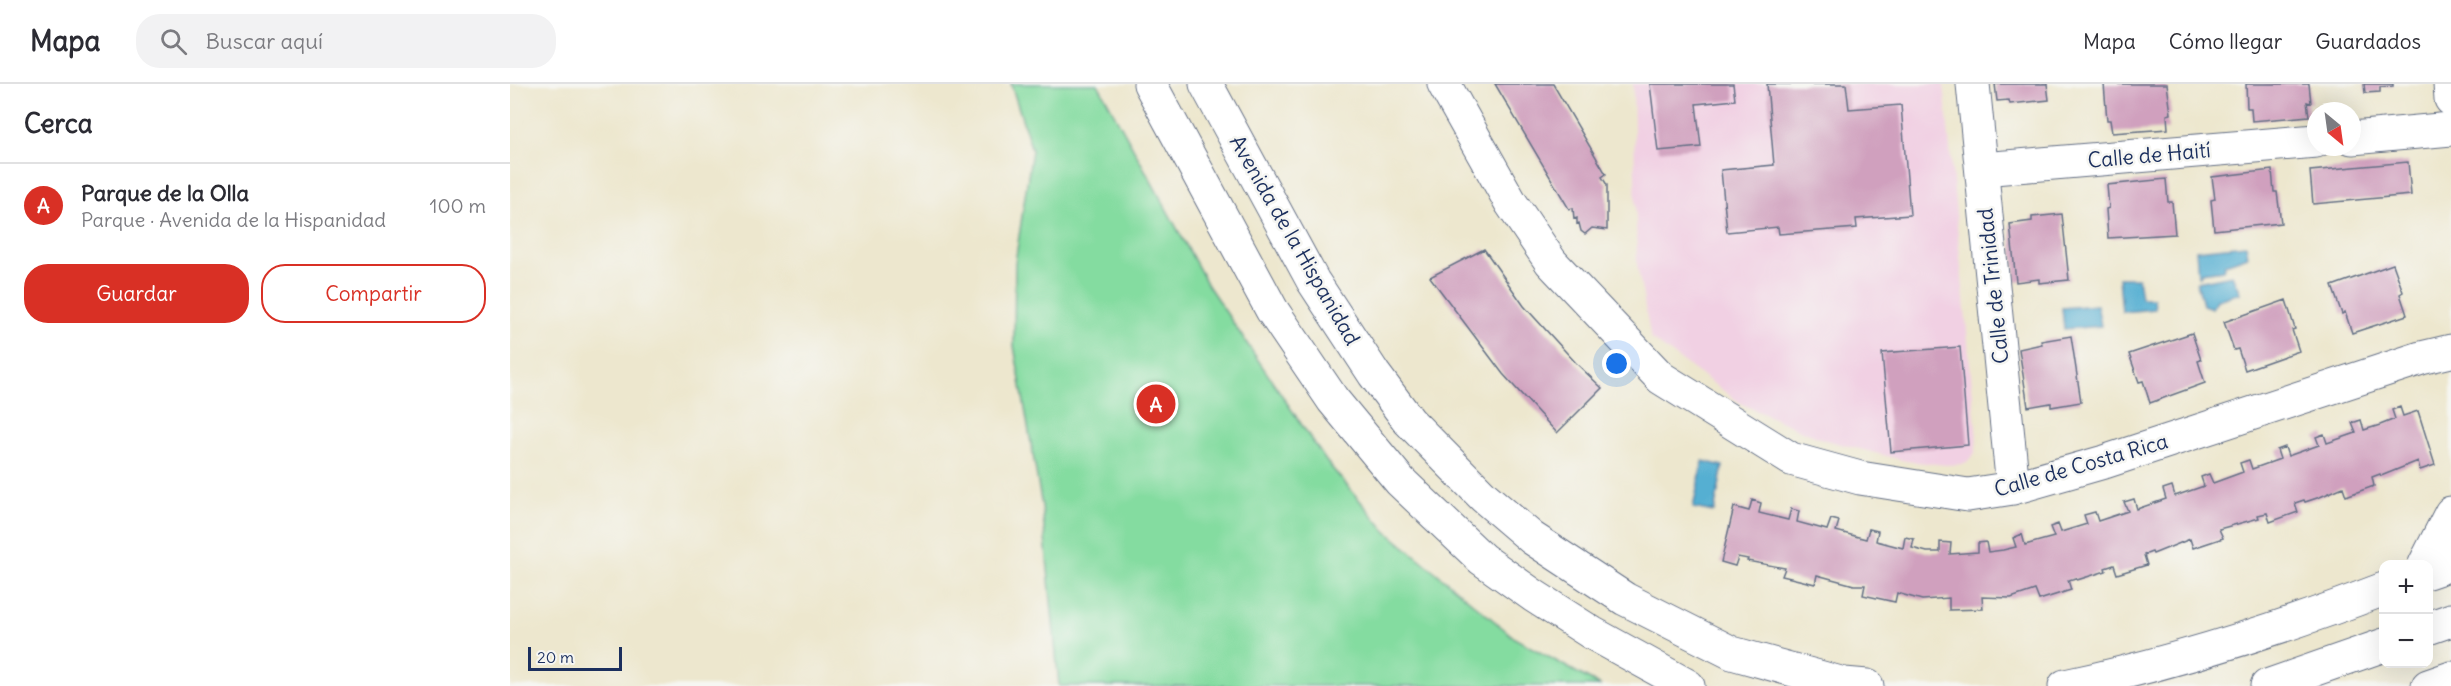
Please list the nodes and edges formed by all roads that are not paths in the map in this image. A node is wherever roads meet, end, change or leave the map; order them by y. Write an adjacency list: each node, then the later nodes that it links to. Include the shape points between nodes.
1 (1150, 84): 22 (main road, via 1272,310 1333,400 1400,482 1482,559 1534,596)
2 (1206, 84): 23 (main road, Avenida de la Hispanidad, via 1313,281 1374,374 1409,421 1484,497 1532,538 1625,599 1732,652 1844,684)
3 (1444, 84): 12 (main road, Calle de Costa Rica, via 1511,203 1551,262 1661,378 1791,459 1860,478 1968,495)
4 (1973, 84): 10 (main road, Calle de Trinidad)
5 (2450, 84): 6 (main road)
6 (2451, 99)
7 (2451, 129): 8 (main road)
8 (2361, 137)
9 (2307, 142): 10 (main road, Calle de Haití)
10 (1982, 169): 12 (main road, Calle de Trinidad)
11 (2451, 351): 12 (main road, Calle de Costa Rica)
12 (2013, 488)
13 (2451, 513): 14 (main road)
14 (2427, 560)
15 (2451, 564): 16 (main road)
16 (2433, 570)
17 (2379, 591): 24 (main road, via 2226,644 2127,673)
18 (2451, 620): 19 (main road)
19 (2433, 626)
20 (2379, 647): 25 (main road)
21 (2451, 678): 26 (main road)
22 (1688, 686)
23 (1868, 686)
24 (2065, 686)
25 (2267, 686)
26 (2428, 686)

